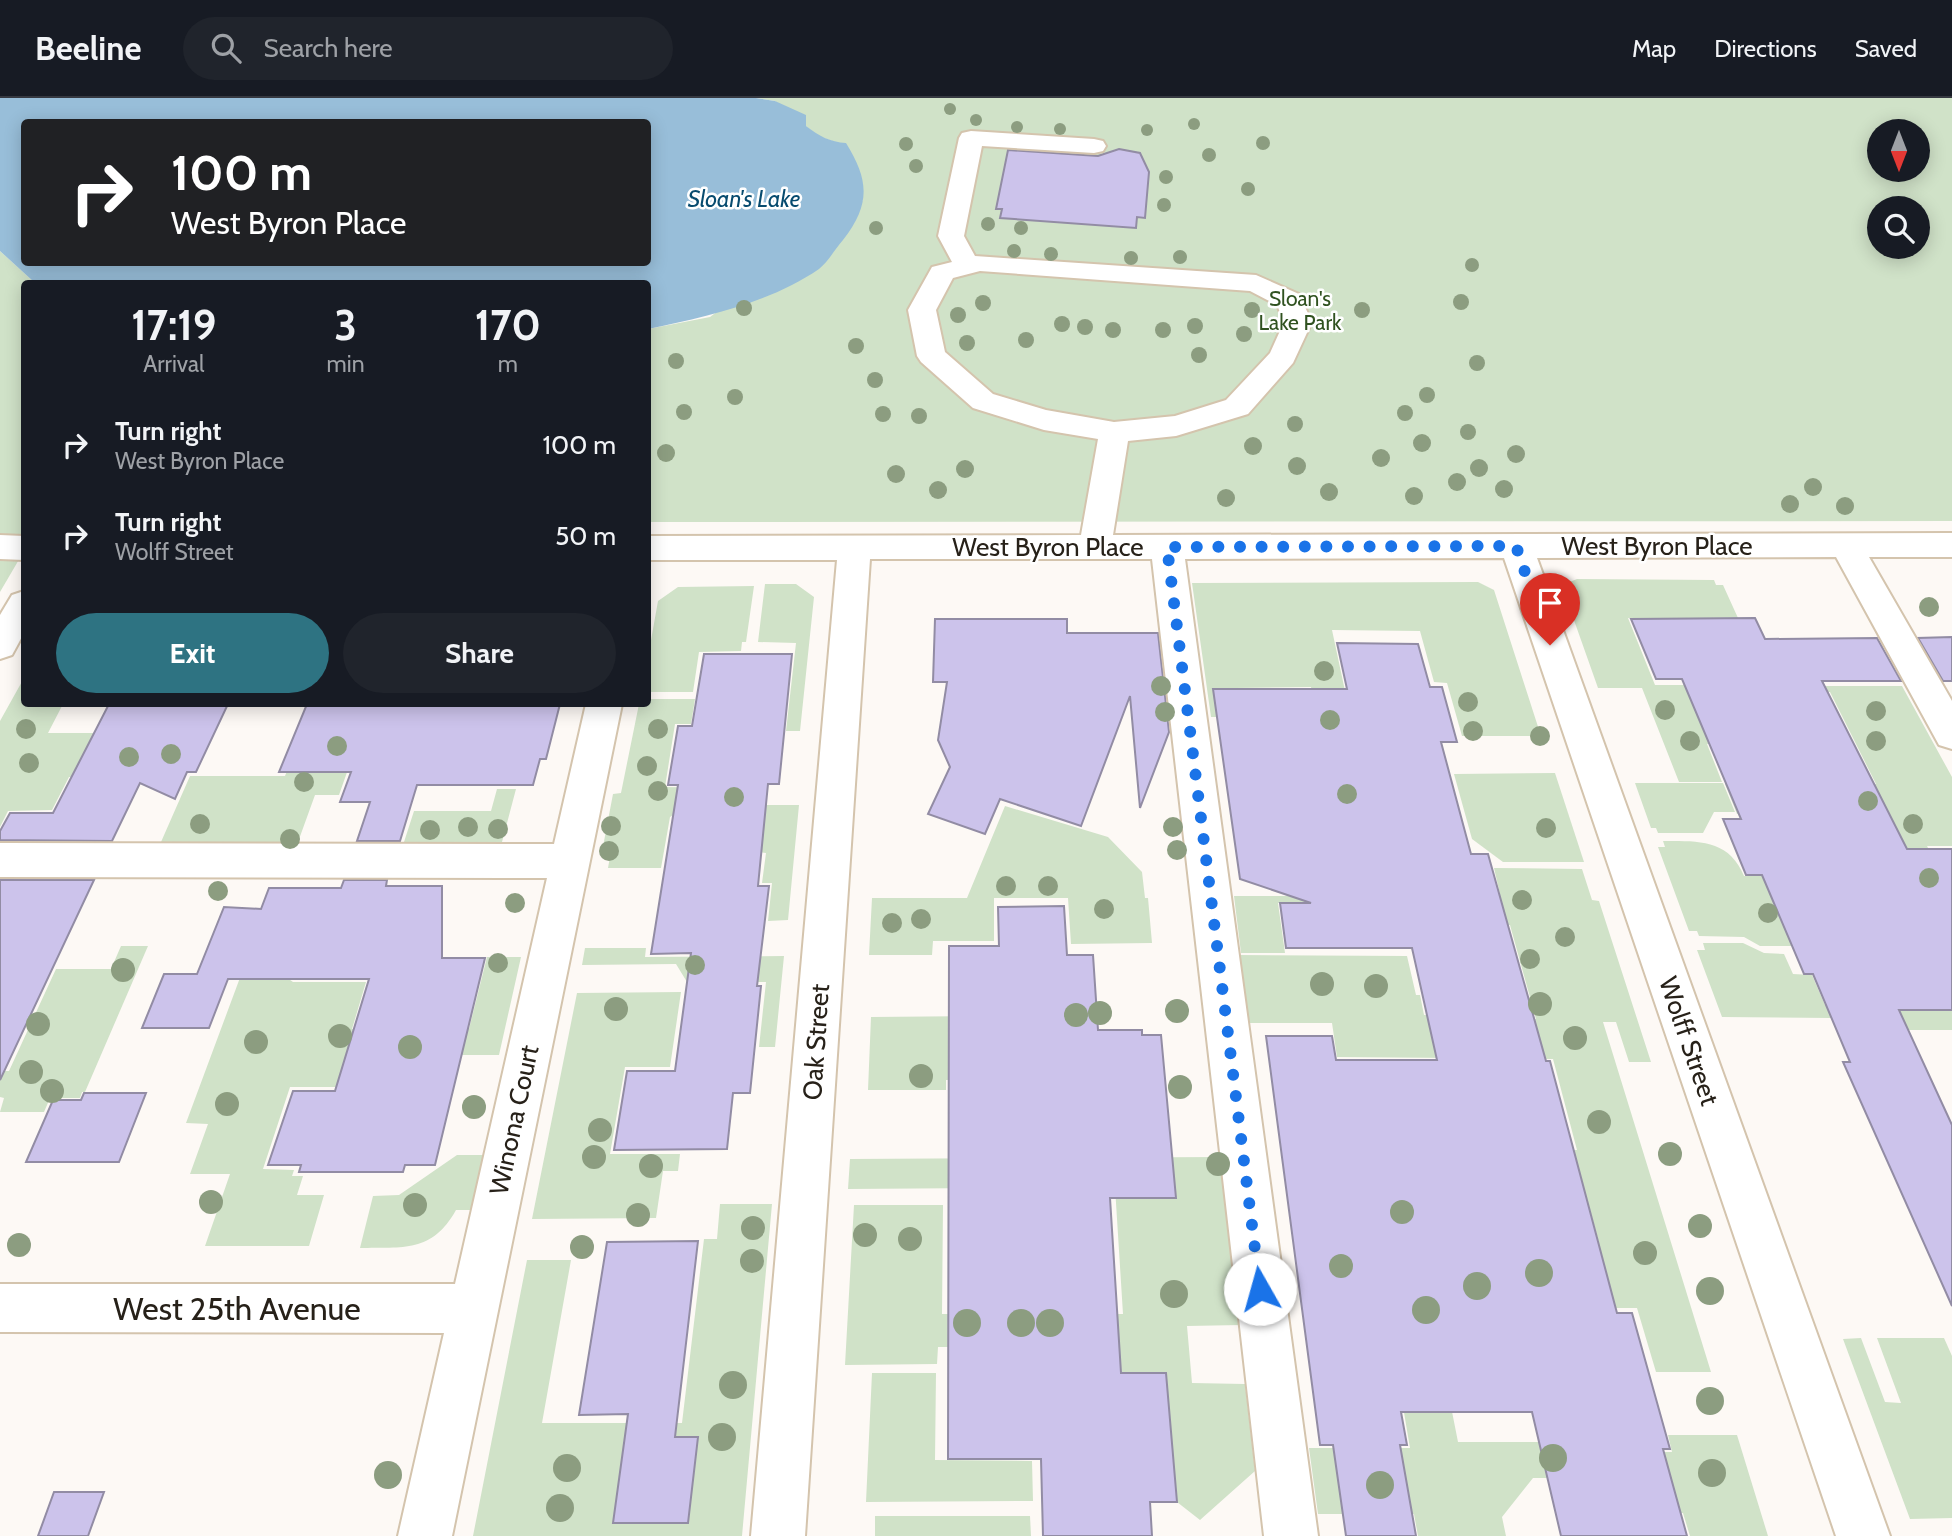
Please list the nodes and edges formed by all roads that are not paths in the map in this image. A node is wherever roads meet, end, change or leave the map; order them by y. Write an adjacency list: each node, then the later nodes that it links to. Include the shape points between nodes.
1 (1094, 146): 2 (street, via 971,138 951,236)
2 (967, 266): 3 (street, via 942,273 922,310 931,356 983,401 1044,420); 3 (street, via 979,263 1256,283 1289,300 1298,321 1283,357 1237,407 1176,426)
3 (1114, 432): 9 (street)
4 (1952, 545): 6 (street, West Byron Place)
5 (1516, 546): 6 (street, West Byron Place); 10 (street, West Byron Place); 24 (street, Wolff Street)
6 (1846, 546): 16 (street)
7 (0, 547): 11 (street)
8 (854, 547): 9 (street, West Byron Place); 12 (street, West Byron Place); 22 (street, Oak Street)
9 (1095, 547): 10 (street, West Byron Place)
10 (1167, 547): 23 (street)
11 (21, 548)
12 (651, 548)
13 (21, 609): 14 (street)
14 (0, 645)
15 (603, 707): 18 (street, Winona Court)
16 (1952, 734)
17 (0, 860): 18 (street)
18 (570, 861): 20 (street, Winona Court)
19 (0, 1308): 20 (street, West 25th Avenue)
20 (474, 1309): 21 (street, Winona Court)
21 (425, 1536)
22 (778, 1536)
23 (1291, 1536)
24 (1863, 1536)

